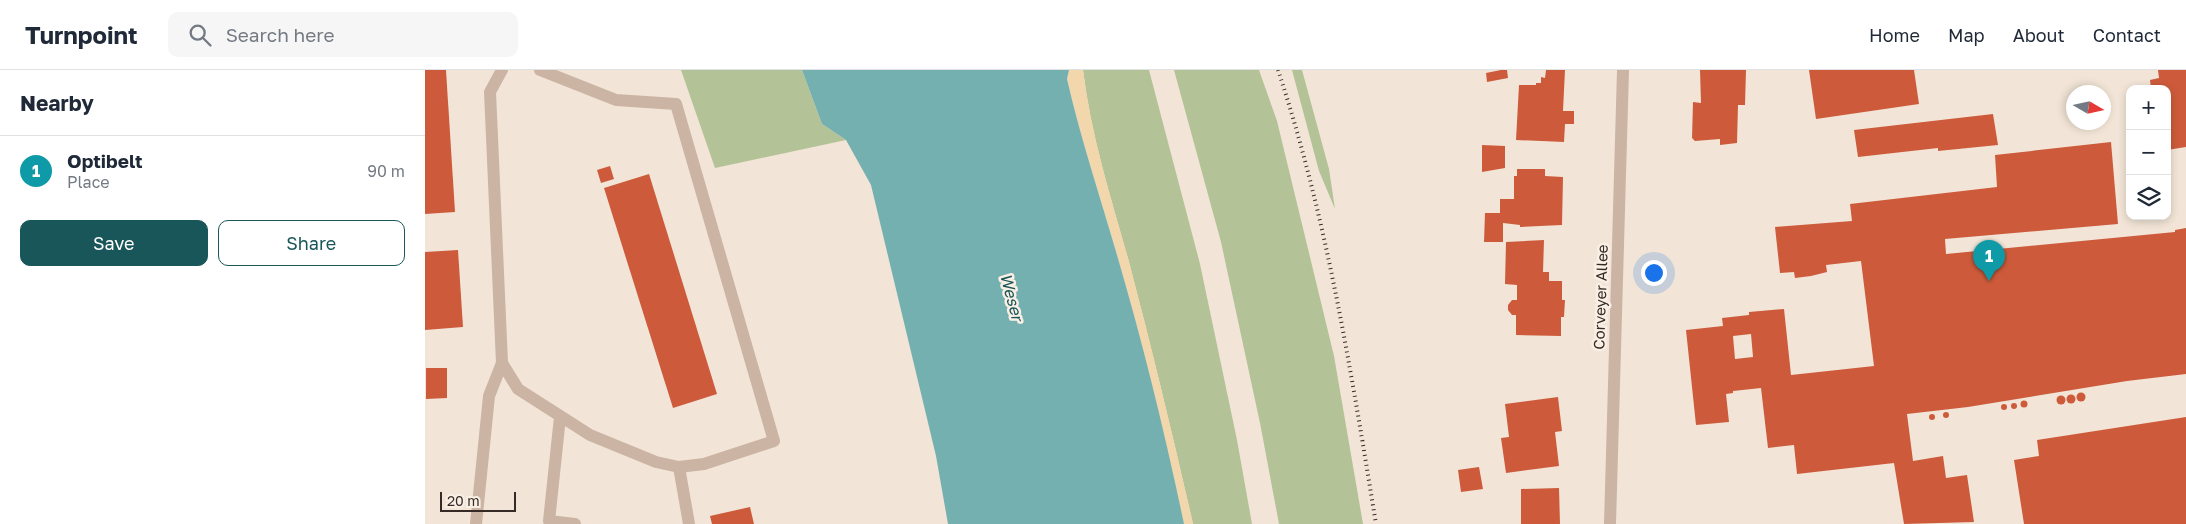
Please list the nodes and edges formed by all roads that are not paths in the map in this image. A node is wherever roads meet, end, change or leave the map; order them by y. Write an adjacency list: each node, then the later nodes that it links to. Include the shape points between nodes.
1 (502, 70): 4 (street, via 490,92)
2 (540, 70): 6 (street, via 617,100 676,104 774,441 704,464)
3 (1623, 70): 10 (street, Corveyer Allee)
4 (502, 363): 5 (street, via 518,389); 7 (street, via 489,396)
5 (560, 417): 6 (street, via 589,435 656,462); 8 (street, via 549,520)
6 (679, 467): 9 (street)
7 (476, 524)
8 (575, 524)
9 (689, 524)
10 (1610, 524)

